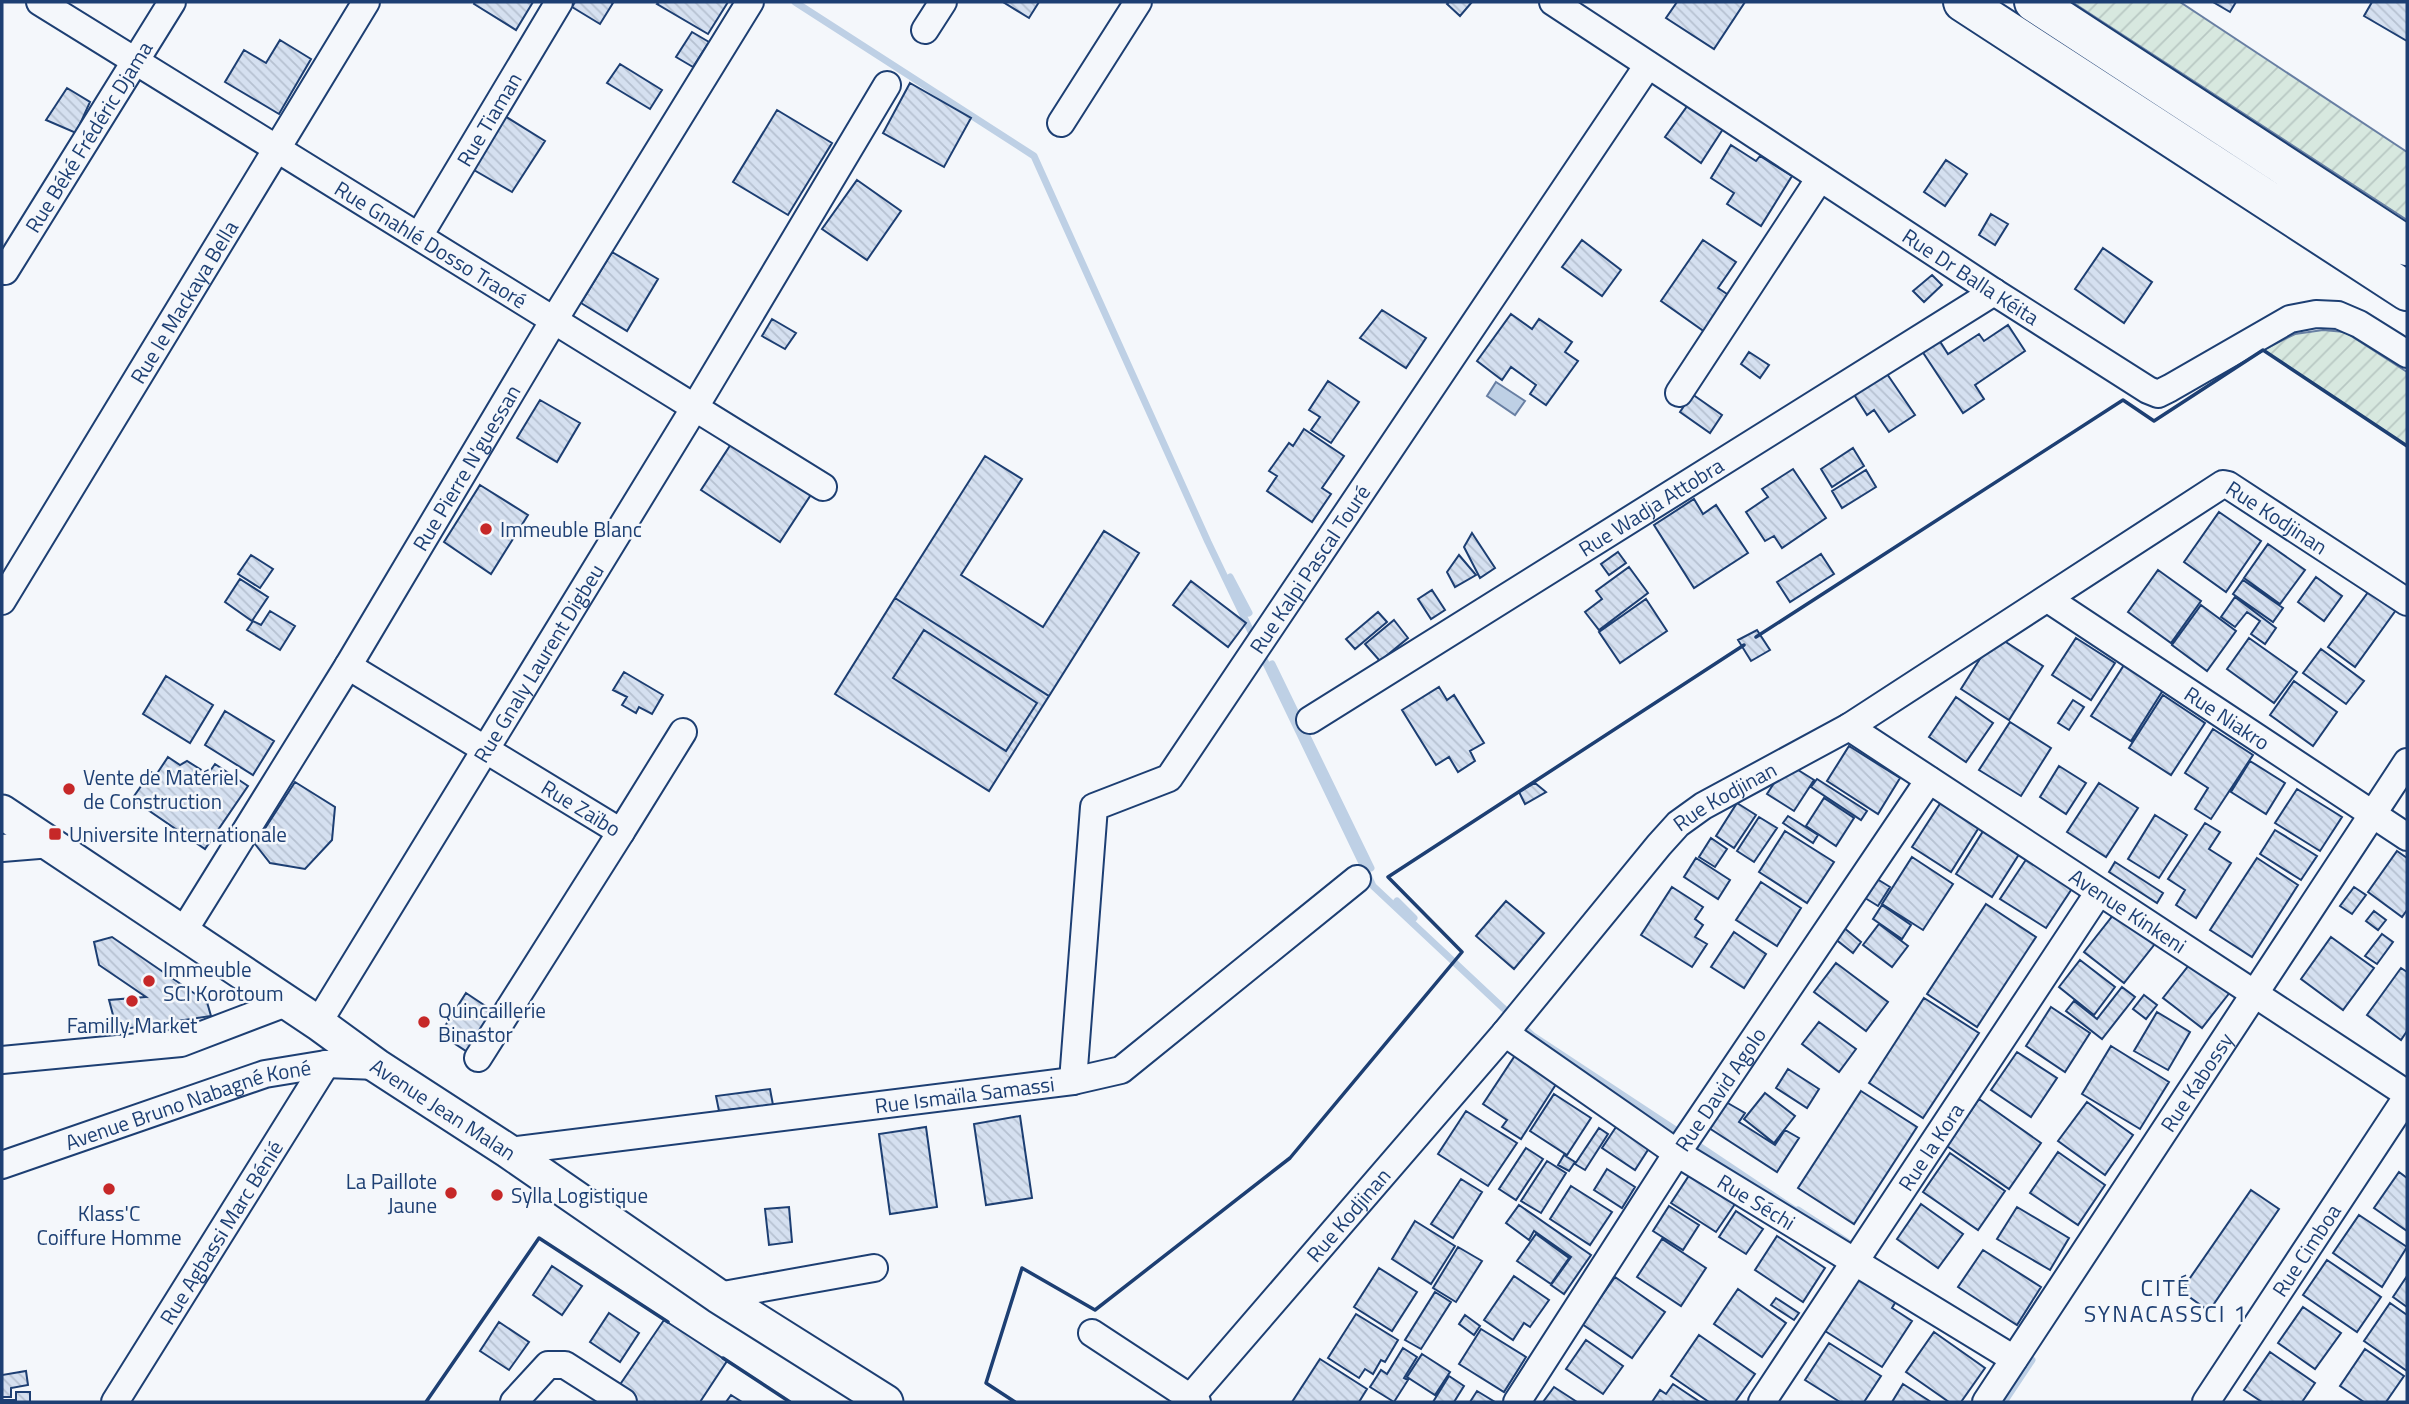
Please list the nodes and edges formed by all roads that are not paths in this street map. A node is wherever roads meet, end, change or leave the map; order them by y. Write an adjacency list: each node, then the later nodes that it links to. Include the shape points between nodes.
1 (40, 2): 12 (street, Rue Gnahlé Dosso Traoré)
2 (172, 2): 12 (street, Rue Béké Frédéric Djama)
3 (366, 2): 16 (street, Rue le Mackaya Bella)
4 (559, 2): 18 (street, Rue Tiaman)
5 (750, 2): 23 (street, Rue Pierre N'guessan)
6 (943, 2): 11 (street)
7 (1138, 2): 15 (street)
8 (1553, 2): 13 (street, Rue Dr Balla Kéita)
9 (1963, 2): 21 (highway)
10 (2034, 2): 19 (highway)
11 (925, 30)
12 (136, 61): 16 (street, Rue Gnahlé Dosso Traoré); 20 (street, Rue Béké Frédéric Djama)
13 (1648, 65): 17 (street, Rue Dr Balla Kéita); 55 (street, Rue Kalpi Pascal Touré, via 1170,778 1094,807)
14 (887, 85): 26 (street, Rue Gnaly Laurent Digbeu)
15 (1061, 123)
16 (275, 148): 18 (street, Rue Gnahlé Dosso Traoré); 29 (street, Rue le Mackaya Bella)
17 (1820, 178): 22 (street, Rue Dr Balla Kéita); 25 (street)
18 (419, 236): 23 (street, Rue Gnahlé Dosso Traoré)
19 (2407, 246)
20 (5, 271)
21 (2407, 291)
22 (1994, 292): 24 (street, Rue Dr Balla Kéita, via 2158,394 2290,319 2316,314 2337,315 2359,324); 32 (street, Rue Wadja Attobra)
23 (554, 320): 26 (street, Rue Gnahlé Dosso Traoré); 31 (street, Rue Pierre N'guessan)
24 (2407, 354)
25 (1679, 393)
26 (695, 407): 27 (street, Rue Gnahlé Dosso Traoré); 35 (street, Rue Gnaly Laurent Digbeu)
27 (823, 487)
28 (2048, 599): 30 (street, Rue Kodjinan, via 2223,484); 33 (street, Rue Kodjinan); 39 (street, Rue Niakro)
29 (2, 601)
30 (2407, 602)
31 (348, 666): 35 (street, Rue Zaïbo); 46 (street, Rue Pierre N'guessan)
32 (1310, 720)
33 (1849, 727): 37 (street, Avenue Kinkeni); 50 (street, Rue Kodjinan, via 1678,824)
34 (683, 732): 40 (street)
35 (485, 751): 40 (street, Rue Zaïbo); 49 (street, Rue Gnaly Laurent Digbeu)
36 (2407, 762): 39 (street, Rue Kabossy)
37 (1929, 780): 45 (street, Avenue Kinkeni); 58 (street, Rue David Agolo)
38 (2, 811): 42 (main road, Avenue Jean Malan)
39 (2373, 814): 41 (street, Rue Niakro); 47 (street, Rue Kabossy)
40 (621, 832): 51 (street, Rue Zaïbo)
41 (2407, 837)
42 (51, 844): 43 (street); 46 (main road, Avenue Jean Malan)
43 (2, 848)
44 (1357, 880): 55 (street, Rue Ismaïla Samassi, via 1121,1070)
45 (2099, 892): 47 (street, Avenue Kinkeni); 60 (street, Rue la Kora)
46 (183, 932): 48 (main road, Avenue Jean Malan)
47 (2255, 994): 56 (street, Avenue Kinkeni); 64 (street, Rue Kabossy)
48 (286, 1003): 49 (main road, Avenue Jean Malan); 52 (street, via 181,1043)
49 (318, 1023): 54 (main road, Avenue Jean Malan)
50 (1505, 1033): 58 (street, Rue Séchi); 66 (street, Rue Kodjinan)
51 (478, 1058)
52 (2, 1060)
53 (326, 1064): 54 (street, Avenue Bruno Nabagné Koné); 59 (street, Avenue Bruno Nabagné Koné, via 265,1074); 67 (street, Rue Agbassi Marc Bénié)
54 (377, 1066): 57 (main road, Avenue Jean Malan)
55 (1073, 1081): 57 (street, Rue Ismaïla Samassi)
56 (2407, 1096): 74 (street, Rue Cimboa)
57 (508, 1152): 62 (main road, Avenue Jean Malan)
58 (1677, 1153): 60 (street, Rue Séchi); 71 (street, Rue David Agolo)
59 (2, 1165)
60 (1855, 1261): 64 (street, Rue Séchi); 72 (street, Rue la Kora)
61 (874, 1268): 62 (street)
62 (718, 1296): 70 (main road, Avenue Jean Malan)
63 (1092, 1333): 66 (street)
64 (2014, 1359): 73 (street, Rue Kabossy)
65 (588, 1393): 68 (street, via 565,1365 548,1365); 69 (street)
66 (1194, 1400)
67 (115, 1402)
68 (514, 1402)
69 (623, 1402)
70 (886, 1402)
71 (1517, 1402)
72 (1762, 1402)
73 (1986, 1402)
74 (2206, 1402)

